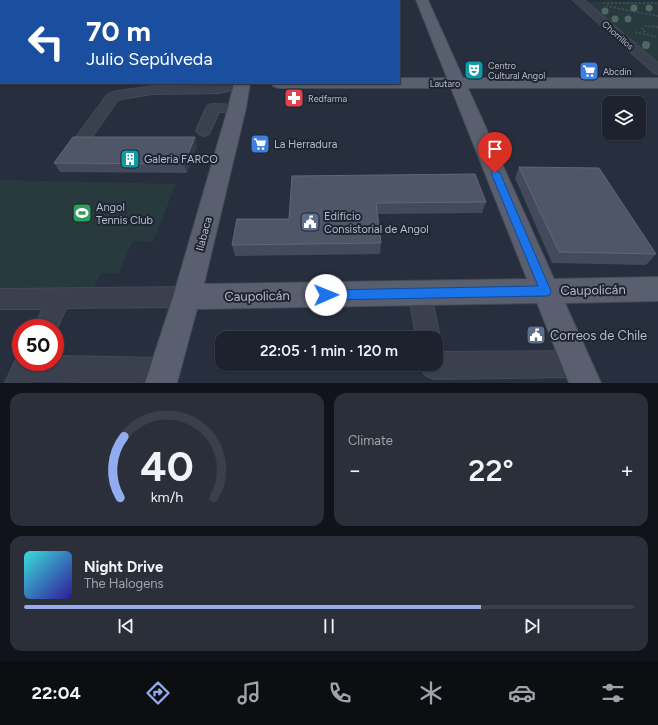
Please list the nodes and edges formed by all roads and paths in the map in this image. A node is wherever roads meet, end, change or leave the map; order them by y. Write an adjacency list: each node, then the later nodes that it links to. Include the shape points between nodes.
1 (422, 0): 13 (main road)
2 (579, 1): 3 (path); 8 (street, Chorrillos)
3 (593, 3): 4 (path); 5 (path)
4 (658, 3)
5 (658, 16)
6 (658, 27): 7 (path, via 645,26 642,29 645,33)
7 (658, 37)
8 (658, 70)
9 (658, 83): 13 (main road, Lautaro)
10 (238, 84): 16 (street, via 220,89 159,90 117,95 112,98)
11 (242, 84): 14 (main road, Ilabaca)
12 (400, 84): 13 (main road, Lautaro)
13 (457, 84): 18 (main road)
14 (237, 108): 15 (street, via 213,108); 20 (main road, Ilabaca)
15 (204, 131)
16 (82, 140)
17 (658, 289): 18 (main road, Caupolicán)
18 (546, 291): 19 (main road, Caupolicán); 27 (main road)
19 (420, 293): 20 (main road, Caupolicán); 24 (street)
20 (187, 297): 21 (street, Caupolicán); 28 (main road, Ilabaca)
21 (60, 298): 22 (street, Caupolicán); 23 (street)
22 (0, 299)
23 (50, 319)
24 (427, 331)
25 (443, 366): 27 (street)
26 (24, 371): 28 (street)
27 (581, 373)
28 (163, 377)

